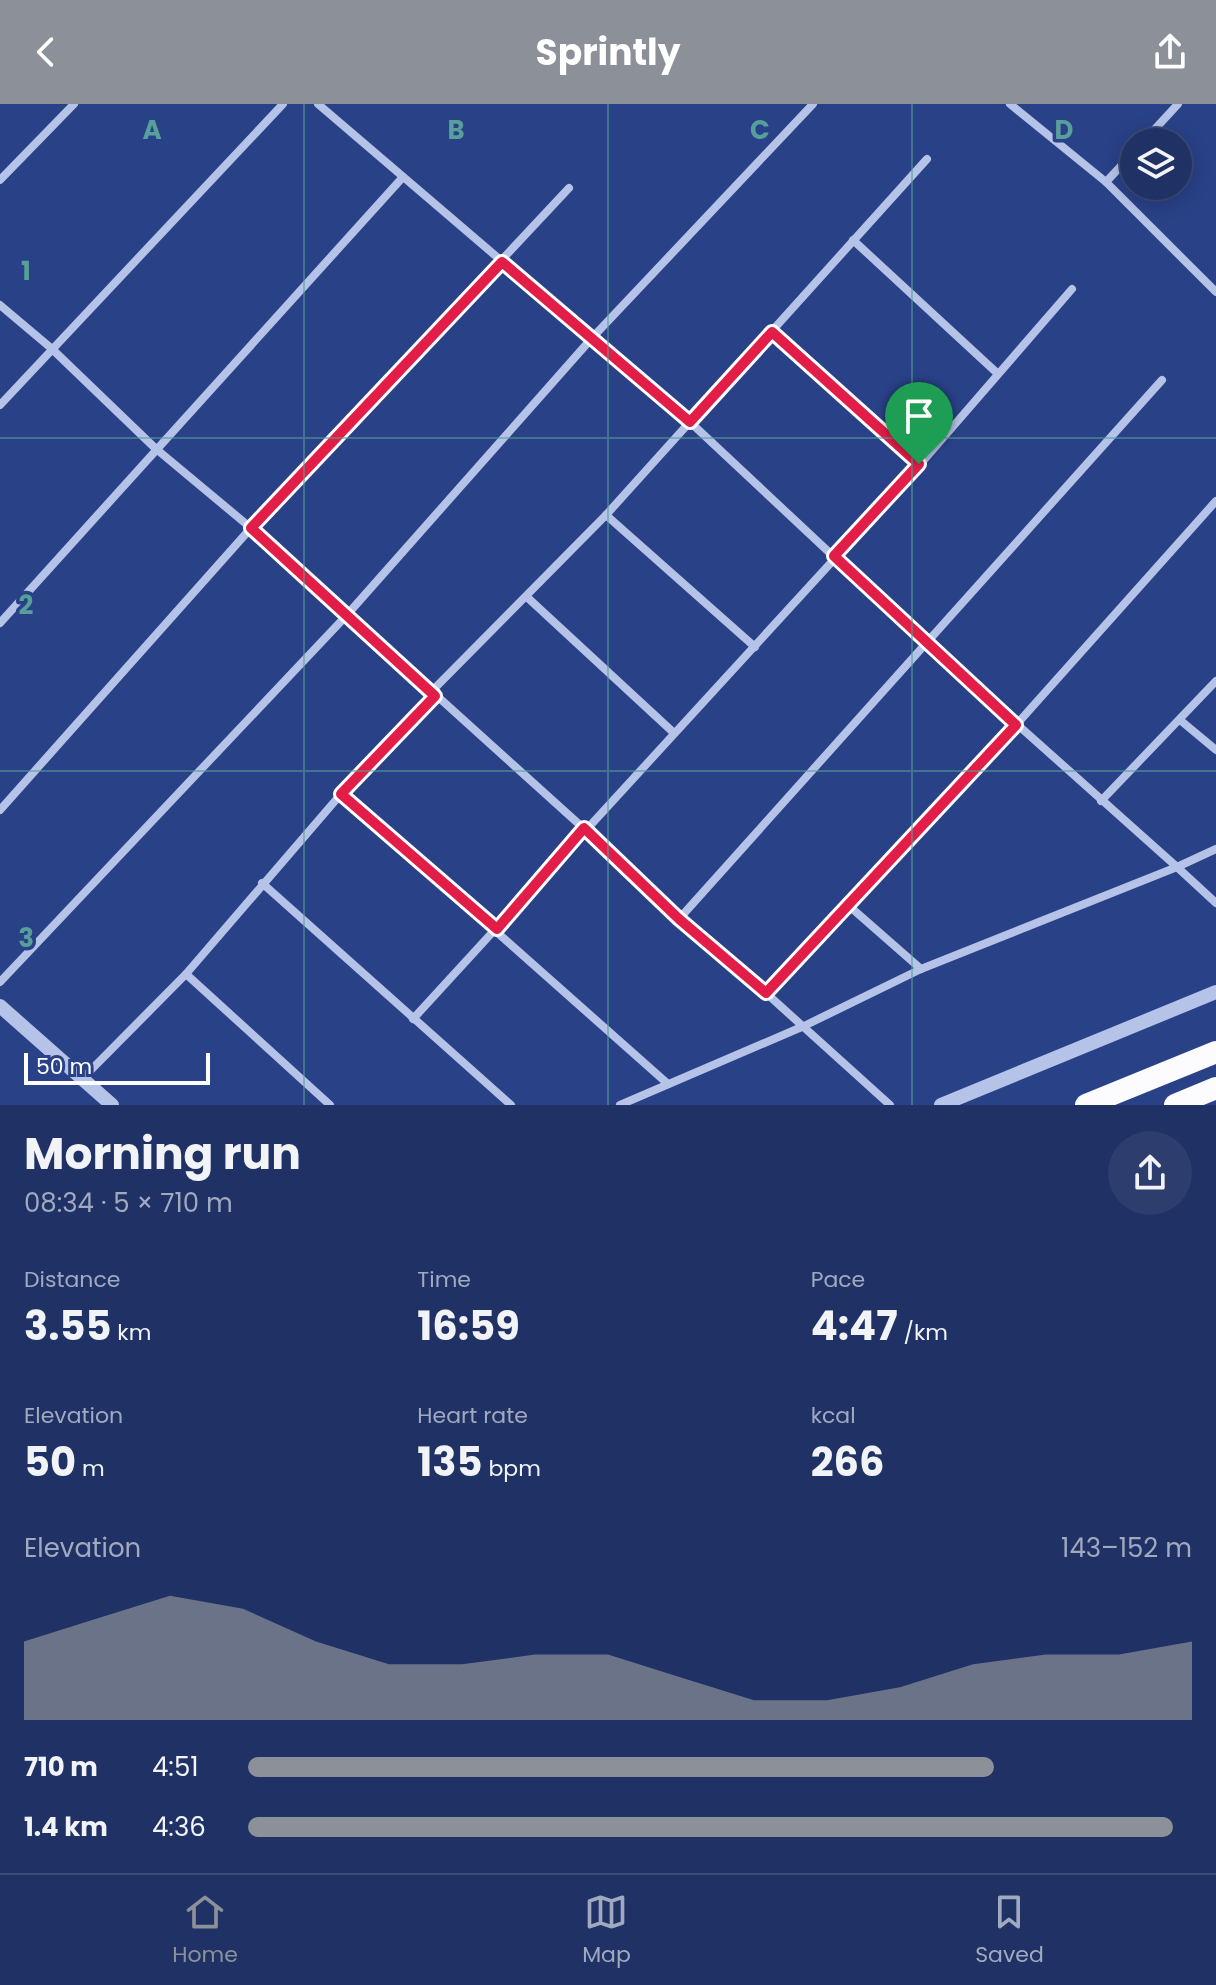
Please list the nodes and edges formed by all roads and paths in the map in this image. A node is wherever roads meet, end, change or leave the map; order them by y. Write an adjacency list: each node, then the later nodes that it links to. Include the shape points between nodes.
1 (74, 104): 11 (street)
2 (283, 104): 21 (street)
3 (318, 104): 10 (street)
4 (813, 104): 20 (street)
5 (1010, 104): 12 (street)
6 (1178, 104): 7 (street)
7 (1156, 128)
8 (927, 159): 14 (street)
9 (1120, 167): 12 (street)
10 (403, 177): 15 (street); 26 (street)
11 (0, 180)
12 (1106, 182): 17 (street)
13 (569, 188): 15 (street)
14 (853, 240): 19 (street); 22 (street)
15 (502, 262): 20 (street); 30 (street)
16 (1072, 289): 22 (street)
17 (1216, 292)
18 (0, 305): 21 (street)
19 (772, 332): 25 (street); 27 (street)
20 (592, 338): 25 (street); 33 (street)
21 (51, 348): 24 (street); 26 (street)
22 (997, 373): 27 (street)
23 (1162, 380): 35 (street)
24 (0, 405)
25 (690, 422): 29 (street); 31 (street)
26 (155, 448): 30 (street); 34 (street)
27 (919, 464): 31 (street)
28 (1216, 501): 40 (street)
29 (606, 515): 32 (street); 36 (street)
30 (251, 528): 33 (street); 45 (street)
31 (834, 556): 35 (street); 36 (street)
32 (528, 598): 38 (street); 41 (street)
33 (346, 616): 38 (street); 56 (street)
34 (0, 623)
35 (926, 643): 40 (street); 52 (street)
36 (755, 647): 41 (street)
37 (1216, 681): 39 (street)
38 (433, 694): 43 (street); 46 (street)
39 (1180, 720): 42 (street); 44 (street)
40 (1016, 725): 44 (street); 51 (street)
41 (674, 733): 46 (street)
42 (1216, 750)
43 (341, 794): 49 (street); 53 (street)
44 (1101, 801): 48 (street)
45 (0, 810)
46 (584, 828): 52 (street); 53 (street)
47 (1216, 849): 48 (street)
48 (1177, 867): 50 (street); 54 (street)
49 (262, 883): 55 (street); 60 (street)
50 (1216, 903)
51 (848, 905): 54 (street); 58 (street)
52 (679, 919): 58 (street)
53 (497, 929): 60 (street); 64 (street)
54 (921, 969): 61 (street)
55 (186, 974): 63 (street); 67 (street)
56 (0, 982)
57 (1216, 992): 71 (street)
58 (766, 993): 61 (street)
59 (0, 1006): 63 (street)
60 (413, 1019): 68 (street)
61 (804, 1026): 64 (street); 70 (street)
62 (1216, 1052): 72 (highway)
63 (83, 1078): 66 (street)
64 (668, 1084): 69 (street)
65 (1216, 1088): 73 (highway)
66 (112, 1105)
67 (330, 1105)
68 (511, 1105)
69 (620, 1105)
70 (890, 1105)
71 (941, 1105)
72 (1086, 1105)
73 (1175, 1105)

